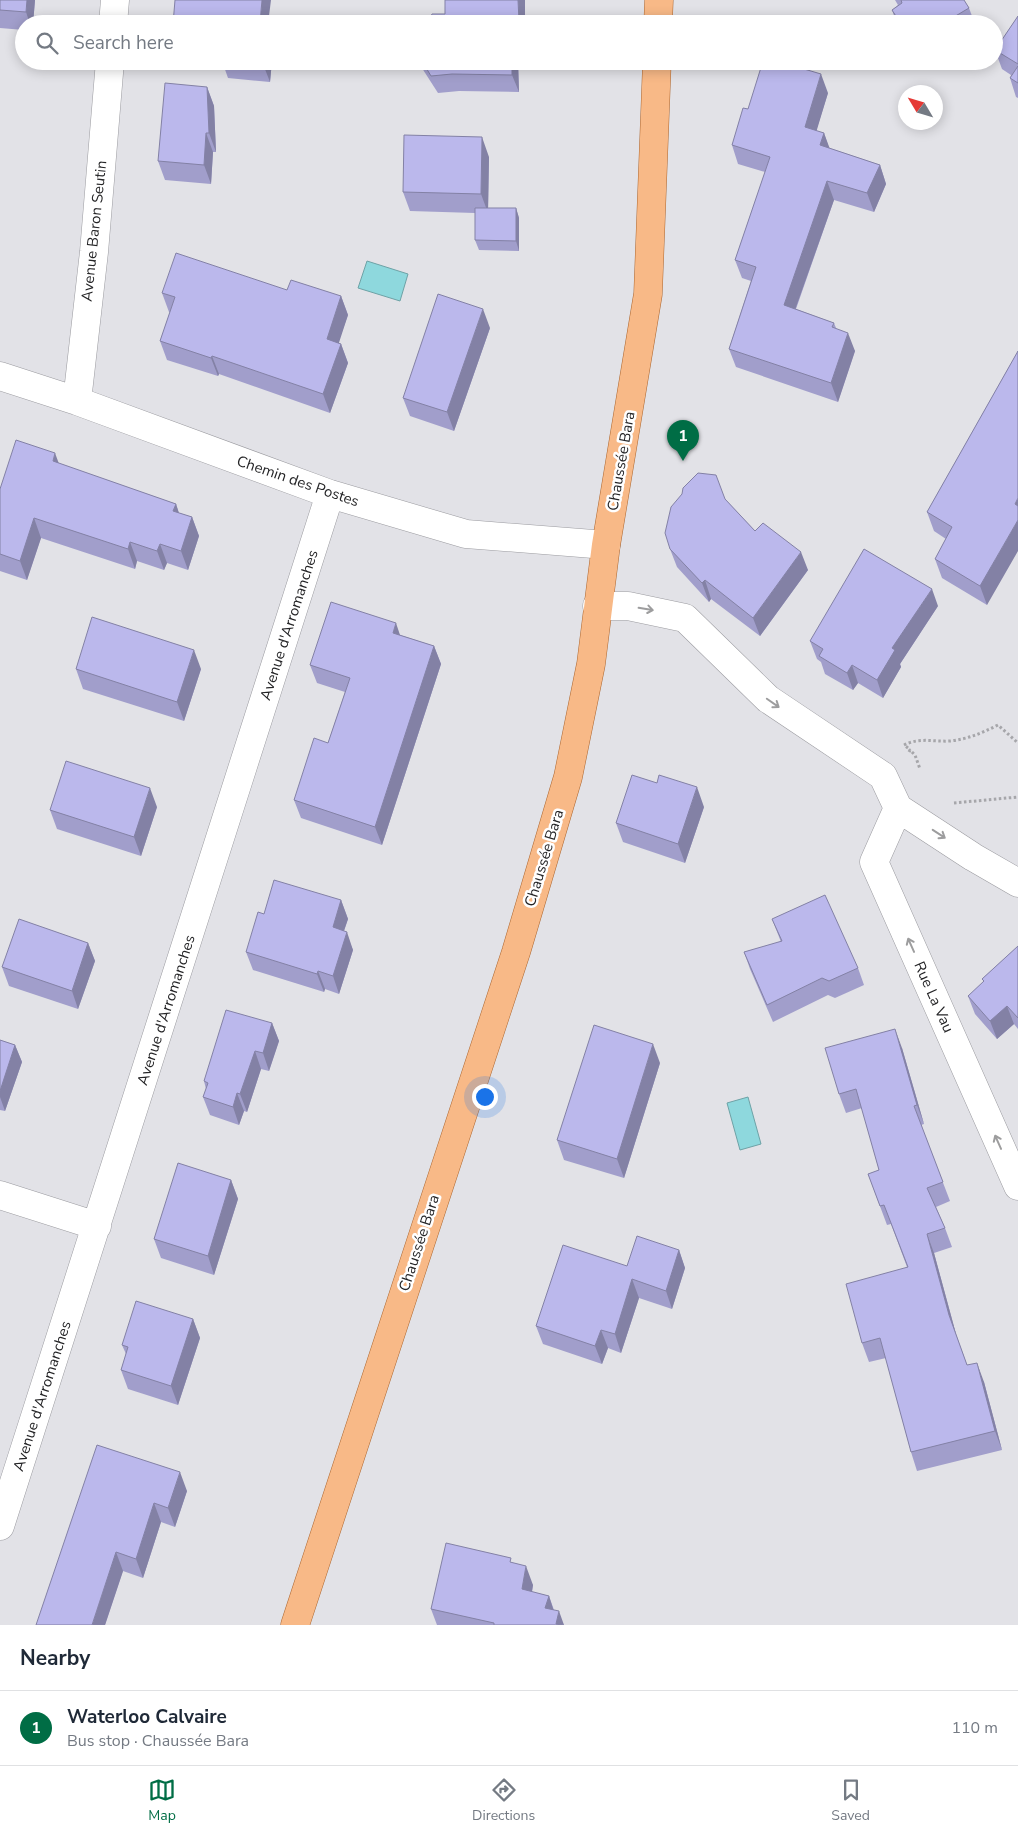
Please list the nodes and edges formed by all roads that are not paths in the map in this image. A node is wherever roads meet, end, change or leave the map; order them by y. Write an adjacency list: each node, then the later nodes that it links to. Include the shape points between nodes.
1 (115, 0): 3 (street)
2 (659, 0): 4 (main road)
3 (114, 15)
4 (658, 15)
5 (109, 70): 8 (street, Avenue Baron Seutin)
6 (658, 70): 10 (main road, Chaussée Bara, via 648,294)
7 (0, 376): 8 (street, Chemin des Postes)
8 (77, 401): 9 (street, Chemin des Postes)
9 (330, 494): 10 (street, Chemin des Postes, via 466,534); 16 (street, Avenue d'Arromanches)
10 (606, 545): 11 (main road, Chaussée Bara)
11 (597, 606): 12 (street, one-way to 12, via 628,606 685,618 768,699 883,776); 18 (main road, Chaussée Bara, via 590,664 568,778 516,952)
12 (898, 808): 13 (street, one-way to 13); 14 (street, Rue La Vau, one-way to 12, via 874,862)
13 (1018, 882)
14 (1018, 1186)
15 (0, 1195): 16 (street)
16 (96, 1226): 17 (street, Avenue d'Arromanches)
17 (0, 1526)
18 (295, 1625)

